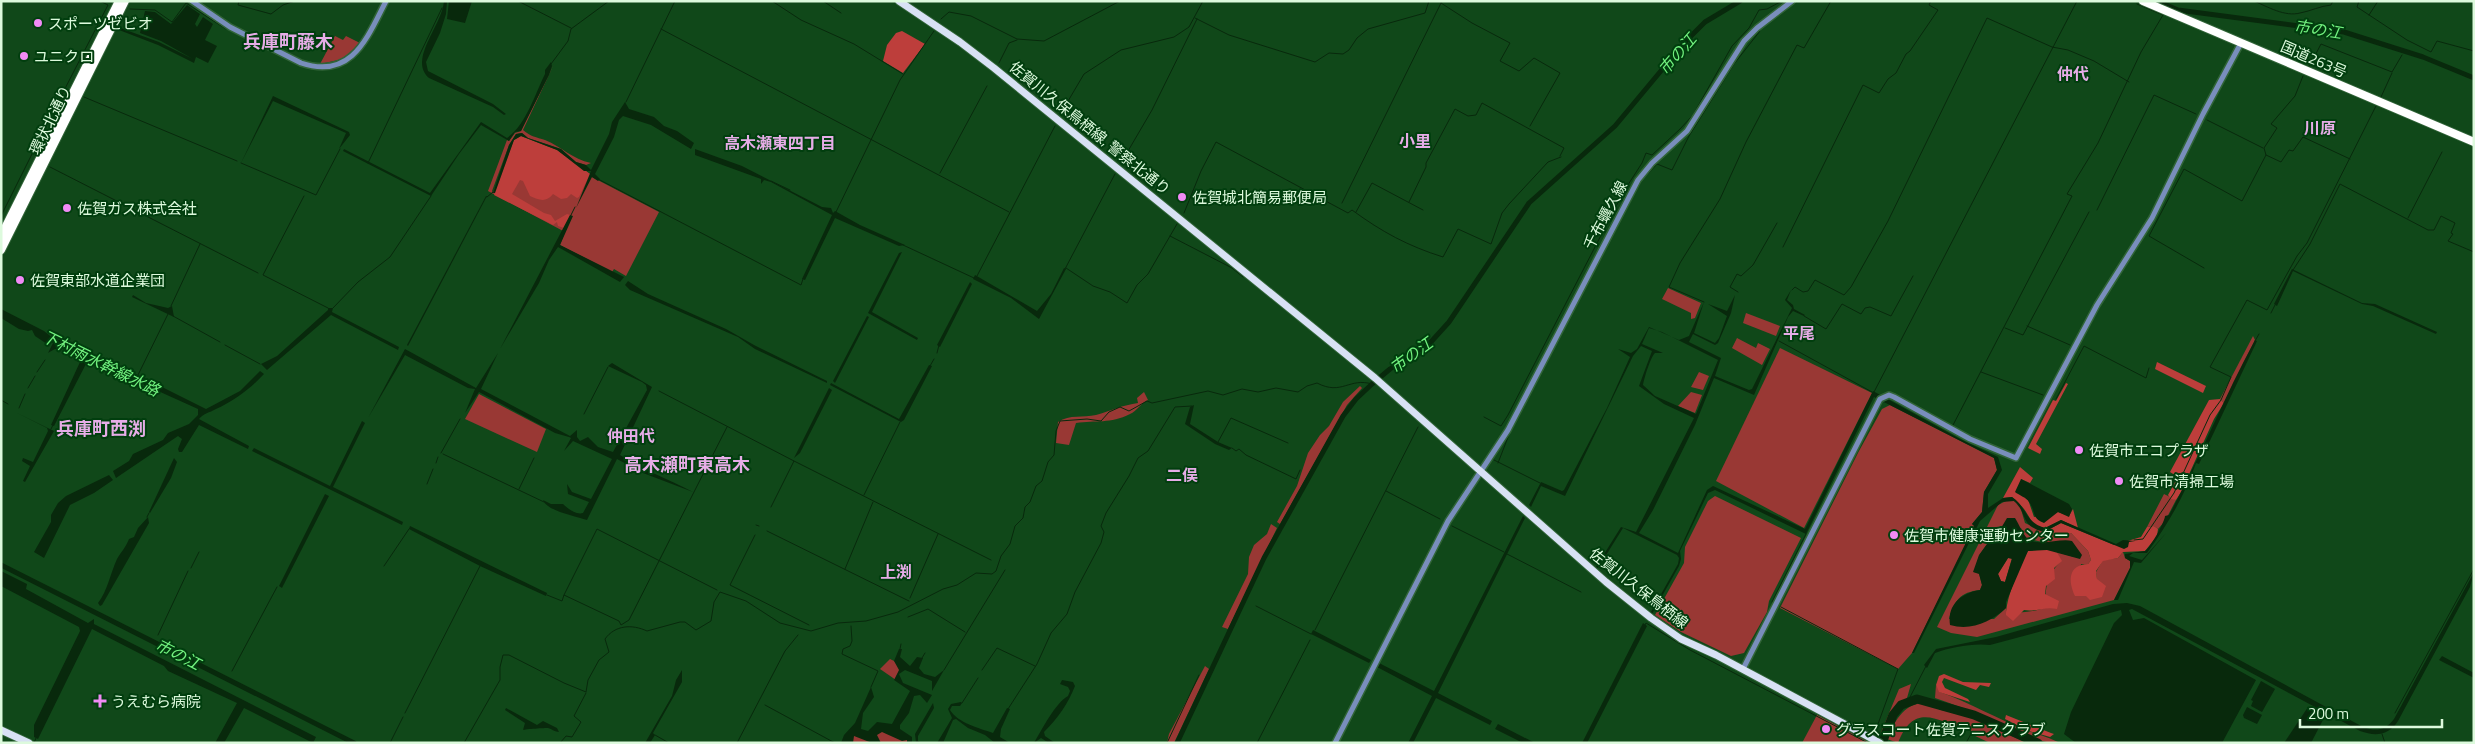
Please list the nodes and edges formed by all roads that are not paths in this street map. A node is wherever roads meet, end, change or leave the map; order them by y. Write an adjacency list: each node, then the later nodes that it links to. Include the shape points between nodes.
1 (118, 1): 10 (highway, 環状北通り)
2 (124, 1): 11 (highway, 環状北通り)
3 (192, 1): 4 (street, via 230,27 301,64 330,68 361,49)
4 (386, 1)
5 (900, 1): 12 (main road, 佐賀川久保鳥栖線, 警察北通り, via 994,68 1377,380)
6 (1792, 1): 12 (street, 千布蠣久線, via 1744,41 1687,130 1638,180 1508,430)
7 (2143, 1): 8 (highway, 国道263号)
8 (2241, 43): 9 (highway, 国道263号); 13 (street, via 2152,218 2097,305 2016,458 1951,429 1894,397 1884,396 1878,401)
9 (2474, 142)
10 (1, 236)
11 (1, 250)
12 (1480, 471): 13 (main road, 佐賀川久保鳥栖線, via 1651,618 1681,639); 17 (street, 千布蠣久線, via 1448,521)
13 (1743, 670): 15 (main road, 佐賀川久保鳥栖線)
14 (1, 730): 16 (main road)
15 (1878, 741)
16 (29, 743)
17 (1335, 743)

